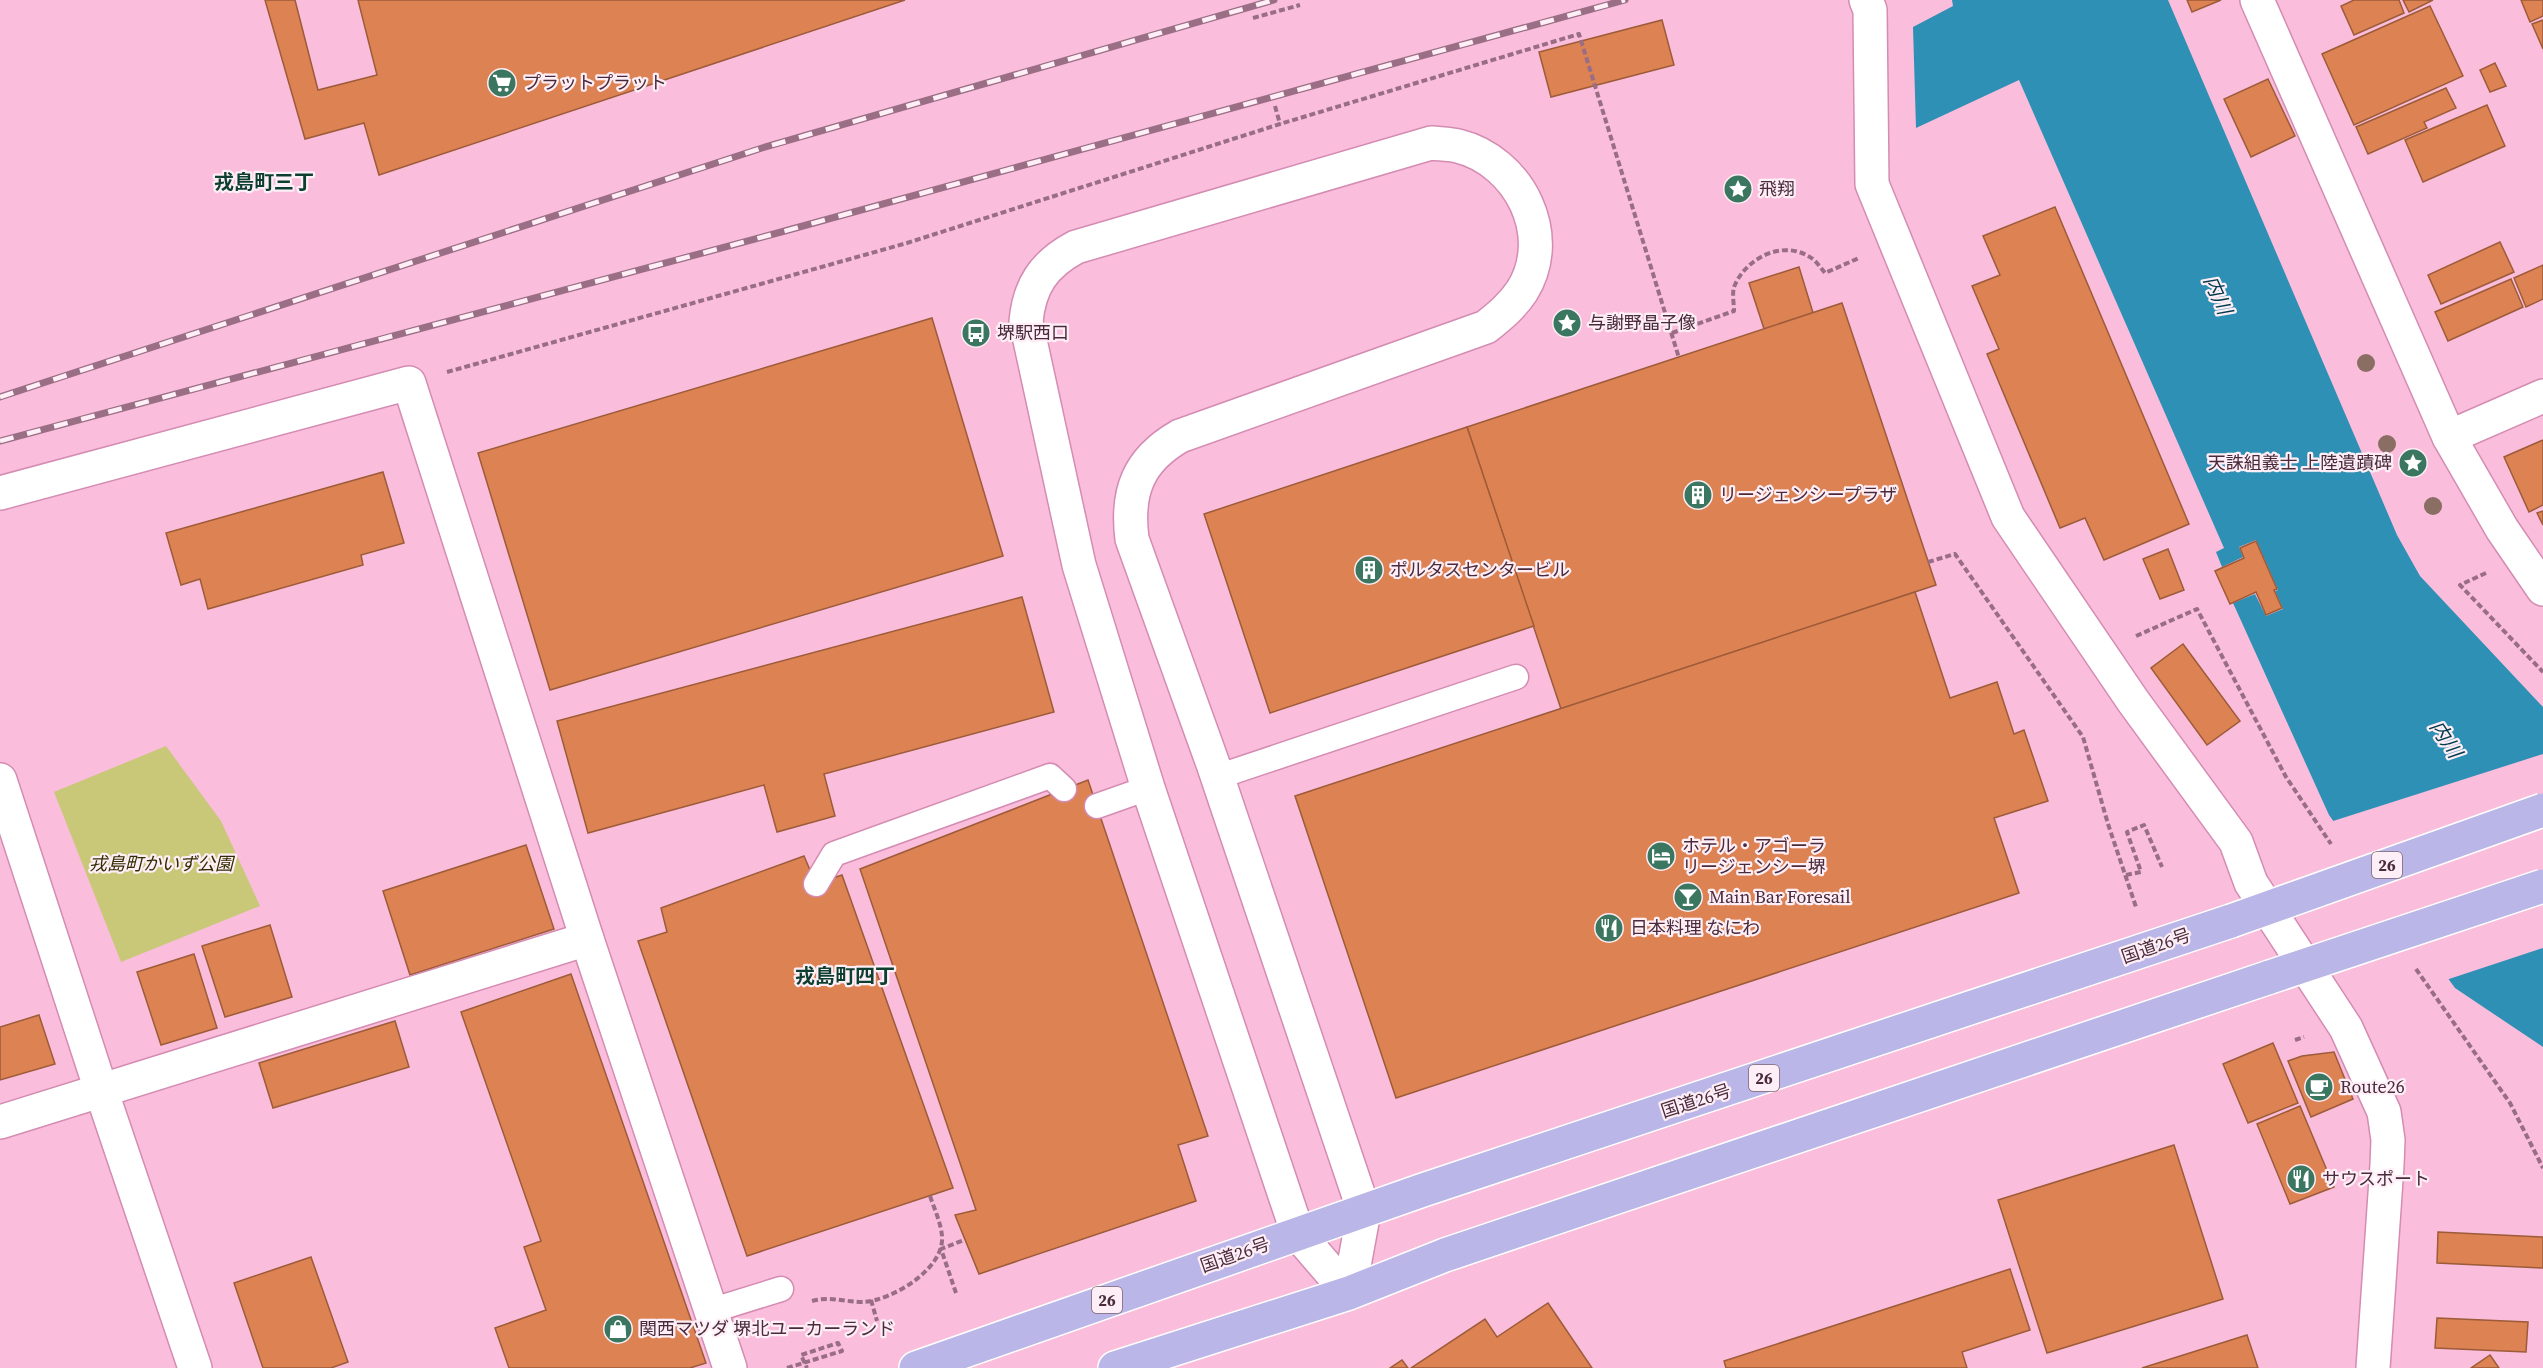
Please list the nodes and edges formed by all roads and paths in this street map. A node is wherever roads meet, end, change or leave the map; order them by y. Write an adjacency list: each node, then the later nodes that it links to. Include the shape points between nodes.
1 (1866, 0): 51 (street, via 1870,10 1872,184 2008,517 2126,692 2236,842 2251,883 2346,1028 2384,1112 2387,1165)
2 (2257, 0): 12 (street)
3 (1300, 5): 4 (path)
4 (1253, 18)
5 (1275, 106): 6 (path)
6 (1280, 124): 8 (path, via 1579,34); 10 (path, via 907,243)
7 (1863, 256): 8 (path, via 1825,273 1810,256 1794,250 1769,252 1745,268 1734,289 1734,311)
8 (1672, 333): 9 (path)
9 (1679, 357)
10 (409, 383): 13 (street); 30 (street)
11 (2543, 396): 12 (street)
12 (2449, 437): 14 (street)
13 (0, 493)
14 (2520, 556): 16 (street); 17 (path, via 2460,585)
15 (1928, 562): 26 (path, via 1955,554 2083,737)
16 (2543, 589)
17 (2543, 672)
18 (1516, 677): 19 (lane)
19 (1217, 777): 21 (street, via 1132,539 1130,504 1134,486 1152,456 1180,436 1486,327 1507,311 1523,289 1532,266 1535,239 1531,214 1520,190 1504,169 1482,154 1457,145 1431,143 1076,246 1038,277 1027,306 1029,338 1079,565); 34 (street)
20 (0, 780): 31 (street)
21 (1148, 788): 23 (lane); 35 (street)
22 (1064, 789): 27 (lane, via 1050,776 834,854)
23 (1097, 806)
24 (2543, 810): 34 (highway, 国道26号 / 26, bridge, via 2231,921)
25 (2162, 867): 26 (path, via 2144,825 2127,832 2140,872)
26 (2126, 875): 29 (path)
27 (816, 884)
28 (2543, 886): 40 (highway, bridge, via 1445,1256)
29 (2136, 907)
30 (587, 939): 31 (street); 43 (street)
31 (101, 1090): 32 (street); 45 (street)
32 (0, 1122)
33 (930, 1196): 37 (path, via 942,1236)
34 (1364, 1211): 35 (highway, 国道26号 / 26); 40 (street)
35 (1298, 1234): 40 (street); 49 (highway, 国道26号 / 26)
36 (964, 1240): 37 (path)
37 (940, 1249): 39 (path); 41 (path, via 920,1279)
38 (781, 1289): 43 (lane)
39 (956, 1293)
40 (1349, 1293): 50 (highway)
41 (871, 1300): 42 (path, via 823,1298); 44 (path)
42 (801, 1304)
43 (710, 1311): 46 (street)
44 (877, 1321)
45 (195, 1368)
46 (730, 1368)
47 (787, 1368): 48 (path, via 798,1365 809,1361 842,1351 838,1343 801,1355 804,1362)
48 (807, 1368)
49 (916, 1368)
50 (1115, 1368)
51 (2373, 1368)

